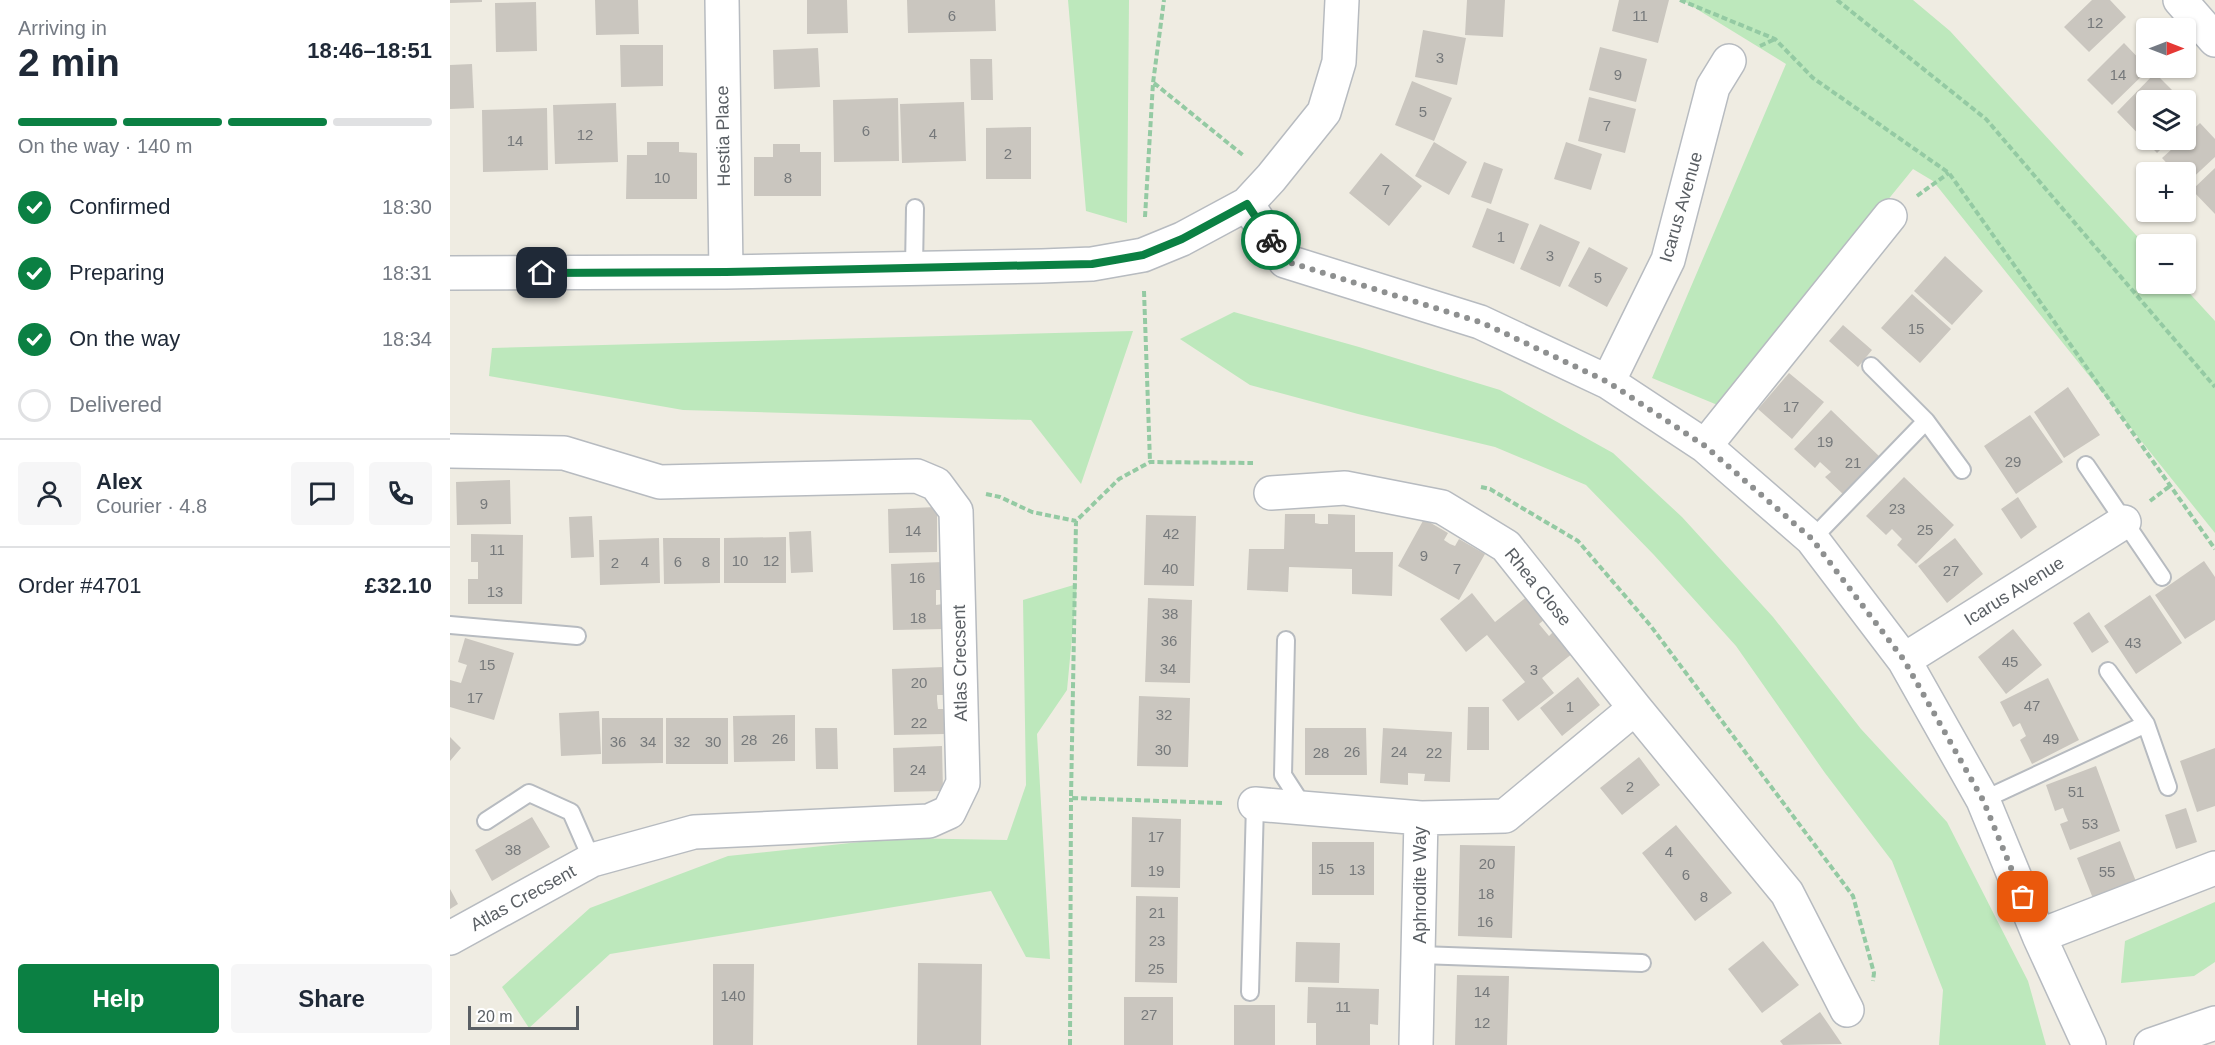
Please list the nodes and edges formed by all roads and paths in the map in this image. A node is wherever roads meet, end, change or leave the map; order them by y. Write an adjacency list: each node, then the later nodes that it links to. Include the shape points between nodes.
1 (722, 0): 16 (street, Hestia Place)
2 (1164, 0): 9 (path)
3 (1342, 0): 10 (street, via 1339,62 1324,112)
4 (1680, 0): 33 (path, via 1775,39 1813,78 1949,173)
5 (1837, 0): 20 (path, via 1986,119)
6 (2180, 0): 7 (street)
7 (2215, 40)
8 (1730, 61): 19 (street, Icarus Avenue, via 1713,87 1668,260)
9 (1154, 83): 10 (path); 14 (path)
10 (1271, 178): 11 (street)
11 (1247, 204): 14 (street); 19 (street, via 1285,261 1480,322)
12 (915, 208): 15 (lane)
13 (1890, 216): 22 (street)
14 (1143, 255): 15 (street, via 1092,264); 24 (path)
15 (914, 268): 16 (street)
16 (726, 272): 17 (street)
17 (450, 273)
18 (1871, 366): 21 (lane)
19 (1608, 382): 22 (street)
20 (2215, 387)
21 (1926, 421): 27 (lane); 32 (lane)
22 (1705, 446): 32 (street)
23 (450, 451): 28 (street, via 564,453 660,482 917,476)
24 (1150, 462): 25 (path); 30 (path, via 1119,478)
25 (1254, 463)
26 (2086, 465): 31 (lane)
27 (1962, 470)
28 (936, 484): 30 (path, via 1000,497 1032,512); 49 (street, Atlas Crecsent, via 956,511 963,783 949,812 929,821 694,832)
29 (1271, 493): 40 (street, Rhea Close, via 1345,488 1442,507 1506,546)
30 (1076, 521): 43 (path)
31 (2124, 522): 34 (lane); 38 (street, Icarus Avenue)
32 (1812, 539): 38 (street)
33 (2215, 549)
34 (2162, 577)
35 (450, 625): 36 (lane)
36 (577, 636)
37 (1286, 640): 46 (lane, via 1282,775)
38 (1904, 660): 44 (street)
39 (2109, 671): 41 (lane)
40 (1635, 708): 47 (street, via 1505,816); 56 (street, Rhea Close, via 1788,893)
41 (2145, 724): 42 (lane); 44 (lane)
42 (2168, 787)
43 (1071, 798): 45 (path); 59 (path)
44 (1983, 800): 51 (street)
45 (1255, 804): 46 (street, Aphrodite Way); 55 (lane)
46 (1305, 809): 47 (street, Aphrodite Way)
47 (1421, 818): 53 (street, Aphrodite Way)
48 (486, 821): 49 (lane, via 529,793 571,812)
49 (592, 860): 52 (street, Atlas Crecsent)
50 (2215, 868): 51 (street)
51 (2039, 936): 61 (street)
52 (450, 939)
53 (1420, 955): 54 (lane); 60 (street, Aphrodite Way)
54 (1642, 963)
55 (1250, 992)
56 (1847, 1010)
57 (2215, 1023): 58 (street)
58 (2159, 1044)
59 (1070, 1045)
60 (1416, 1045)
61 (2089, 1045)

